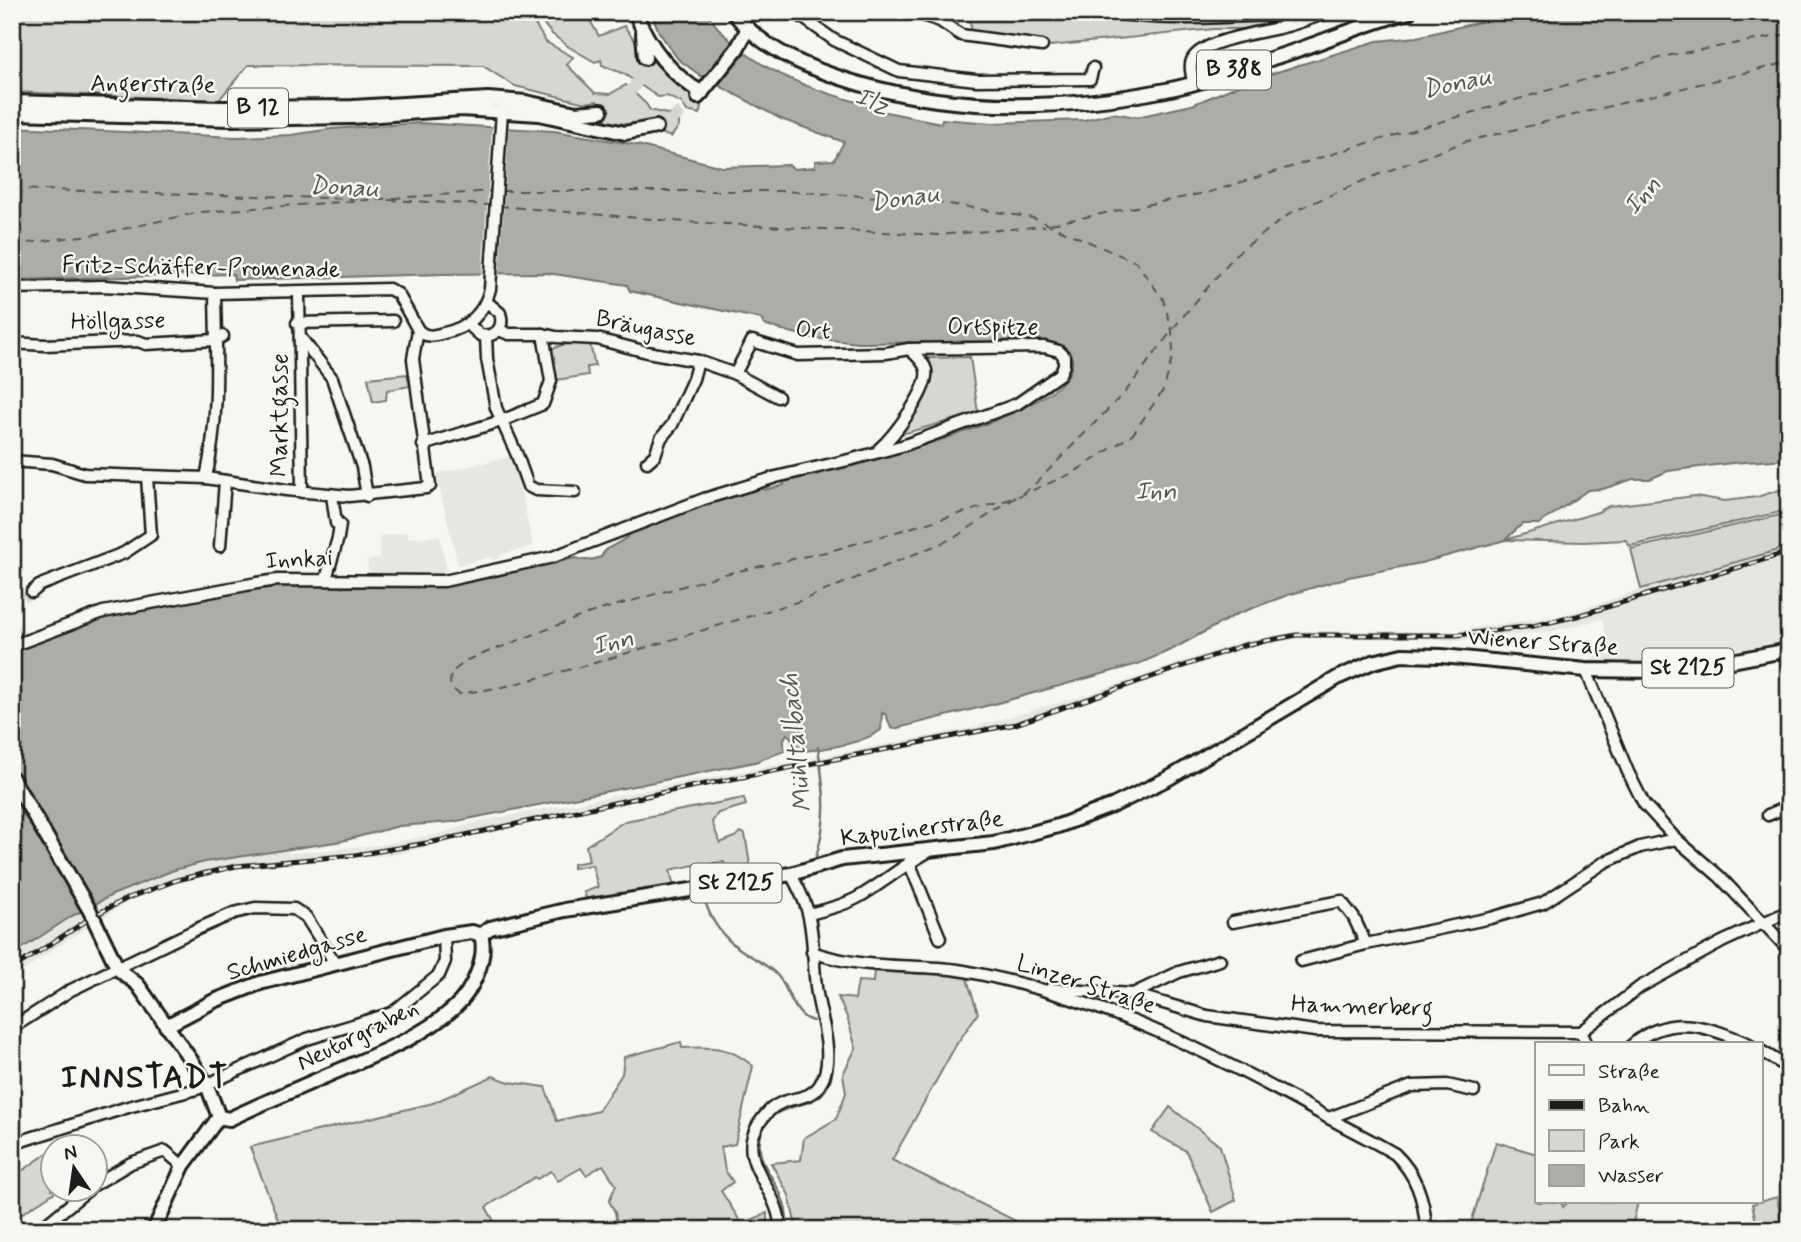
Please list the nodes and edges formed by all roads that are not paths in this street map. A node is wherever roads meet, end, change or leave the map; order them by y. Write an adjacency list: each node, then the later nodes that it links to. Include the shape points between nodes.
1 (635, 12): 9 (main road)
2 (733, 12): 10 (main road)
3 (795, 12): 13 (street, via 834,40 899,71 976,80 1090,79)
4 (913, 12): 11 (street, via 940,21 961,35)
5 (1111, 12): 8 (street, via 1203,20 1278,15)
6 (1329, 12): 8 (street)
7 (1409, 12): 14 (main road, B 388)
8 (1290, 25): 14 (street, via 1213,45 1196,54 1190,66)
9 (642, 30): 10 (main road, via 670,70 701,93); 12 (main road)
10 (747, 30): 14 (main road, B 388, via 802,64 895,94 946,102 1080,103)
11 (1042, 46)
12 (645, 58)
13 (1093, 68)
14 (1193, 83)
15 (12, 102): 16 (main road, Angerstraße / B 12, via 233,108 454,100)
16 (503, 106): 17 (main road, Angerstraße / B 12, via 541,104 576,113); 18 (main road, Angerstraße / B 12, via 352,117); 19 (main road, Angerstraße / B 12, via 625,133); 23 (street)
17 (601, 111)
18 (12, 113)
19 (656, 127)
20 (12, 288): 22 (street, Fritz-Schäffer-Promenade, via 104,286)
21 (299, 292): 22 (street, Fritz-Schäffer-Promenade); 25 (street, Marktgasse); 27 (street, Fritz-Schäffer-Promenade, via 389,289 398,294)
22 (215, 293): 31 (street)
23 (487, 302): 26 (street); 28 (street, via 500,313)
24 (393, 321): 25 (street)
25 (298, 323): 32 (street, Marktgasse)
26 (468, 324): 27 (street, via 427,336); 30 (street)
27 (418, 330): 39 (street, via 413,359)
28 (499, 330): 29 (street, Bräugasse); 30 (street)
29 (543, 334): 35 (street, Bräugasse, via 597,339); 38 (street, via 551,382 546,401)
30 (486, 336): 38 (street)
31 (220, 338): 33 (street, Höllgasse, via 145,344); 44 (street, via 213,449)
32 (301, 338): 46 (street, Marktgasse); 49 (street, via 332,378)
33 (12, 343)
34 (909, 349): 36 (street, Ort, via 797,355 752,341); 40 (street, Ortspitze, via 926,369 926,379 900,428); 40 (street, Ortspitze, via 1044,347 1059,351 1064,365 1060,374 1017,404)
35 (698, 361): 36 (street, Bräugasse); 42 (street, via 673,425)
36 (735, 374): 37 (street, Bräugasse)
37 (778, 397)
38 (500, 421): 39 (street); 47 (street, via 528,486)
39 (423, 445): 49 (street, via 430,486)
40 (875, 452): 51 (street, Innkai, via 704,499 553,557 444,581)
41 (12, 461): 43 (street)
42 (648, 462)
43 (147, 477): 44 (street); 52 (street, via 152,531 148,537 124,553)
44 (206, 478): 45 (street)
45 (225, 481): 46 (street); 50 (street)
46 (302, 492): 48 (street)
47 (575, 492)
48 (332, 495): 49 (street); 51 (street, via 336,523 340,524)
49 (367, 496)
50 (220, 546)
51 (326, 579): 53 (street, Innkai, via 278,580 103,612)
52 (38, 587)
53 (12, 646)
54 (1789, 650): 55 (main road, Wiener Straße / St 2125, via 1657,671)
55 (1586, 670): 56 (main road, Wiener Straße / St 2125, via 1402,655); 60 (street, via 1644,804)
56 (1339, 677): 61 (main road, Kapuzinerstraße / St 2125, via 1169,778 1114,805 1014,839)
57 (12, 778): 77 (main road, via 90,911)
58 (1789, 806): 59 (street)
59 (1768, 815)
60 (1676, 839): 67 (street); 71 (street, via 1605,862 1543,903)
61 (929, 852): 62 (street); 63 (main road, Kapuzinerstraße / St 2125, via 842,859)
62 (909, 862): 65 (street, via 858,897); 70 (street)
63 (791, 874): 65 (street); 68 (main road, Kapuzinerstraße / St 2125, via 565,910 491,928)
64 (1789, 911): 67 (street)
65 (809, 914): 73 (street)
66 (1233, 922): 71 (street, via 1341,901)
67 (1765, 922): 72 (street); 82 (street, via 1640,988)
68 (481, 935): 69 (main road, St 2125); 90 (main road, Neutorgraben, via 483,952 474,980 455,1007 428,1027 229,1119)
69 (444, 936): 76 (main road, Schmiedgasse / St 2125); 88 (street, via 439,975 392,1013 307,1039)
70 (940, 939)
71 (1366, 944): 75 (street)
72 (1789, 950)
73 (812, 952): 78 (street, Linzer Straße, via 839,961 942,968); 98 (street, via 826,1036 823,1077 814,1092 779,1103 768,1112 752,1140 757,1167 778,1209)
74 (1220, 960): 79 (street, Hammerberg)
75 (1301, 961)
76 (335, 963): 77 (street, via 306,917 294,909 275,907 234,913); 80 (main road, Schmiedgasse / St 2125, via 260,983)
77 (118, 969): 80 (main road, via 138,985); 81 (street, via 71,990)
78 (1039, 988): 79 (street, Hammerberg); 91 (street, Linzer Straße, via 1179,1039)
79 (1133, 993): 82 (street, Hammerberg, via 1207,1016 1315,1031)
80 (166, 1026): 88 (main road)
81 (12, 1028)
82 (1581, 1032): 83 (street)
83 (1586, 1042)
84 (1636, 1042): 85 (street, via 1674,1024 1714,1029)
85 (1744, 1042)
86 (1762, 1052): 87 (street)
87 (1789, 1068)
88 (207, 1085): 90 (main road); 92 (street)
89 (1474, 1091): 91 (street, via 1447,1085 1412,1086)
90 (219, 1117): 93 (main road)
91 (1329, 1118): 99 (street, Linzer Straße, via 1405,1164 1422,1199)
92 (12, 1144)
93 (183, 1166): 94 (street, via 164,1151); 97 (main road)
94 (108, 1177)
95 (68, 1204): 96 (street)
96 (41, 1229)
97 (153, 1230)
98 (780, 1230)
99 (1426, 1230)

